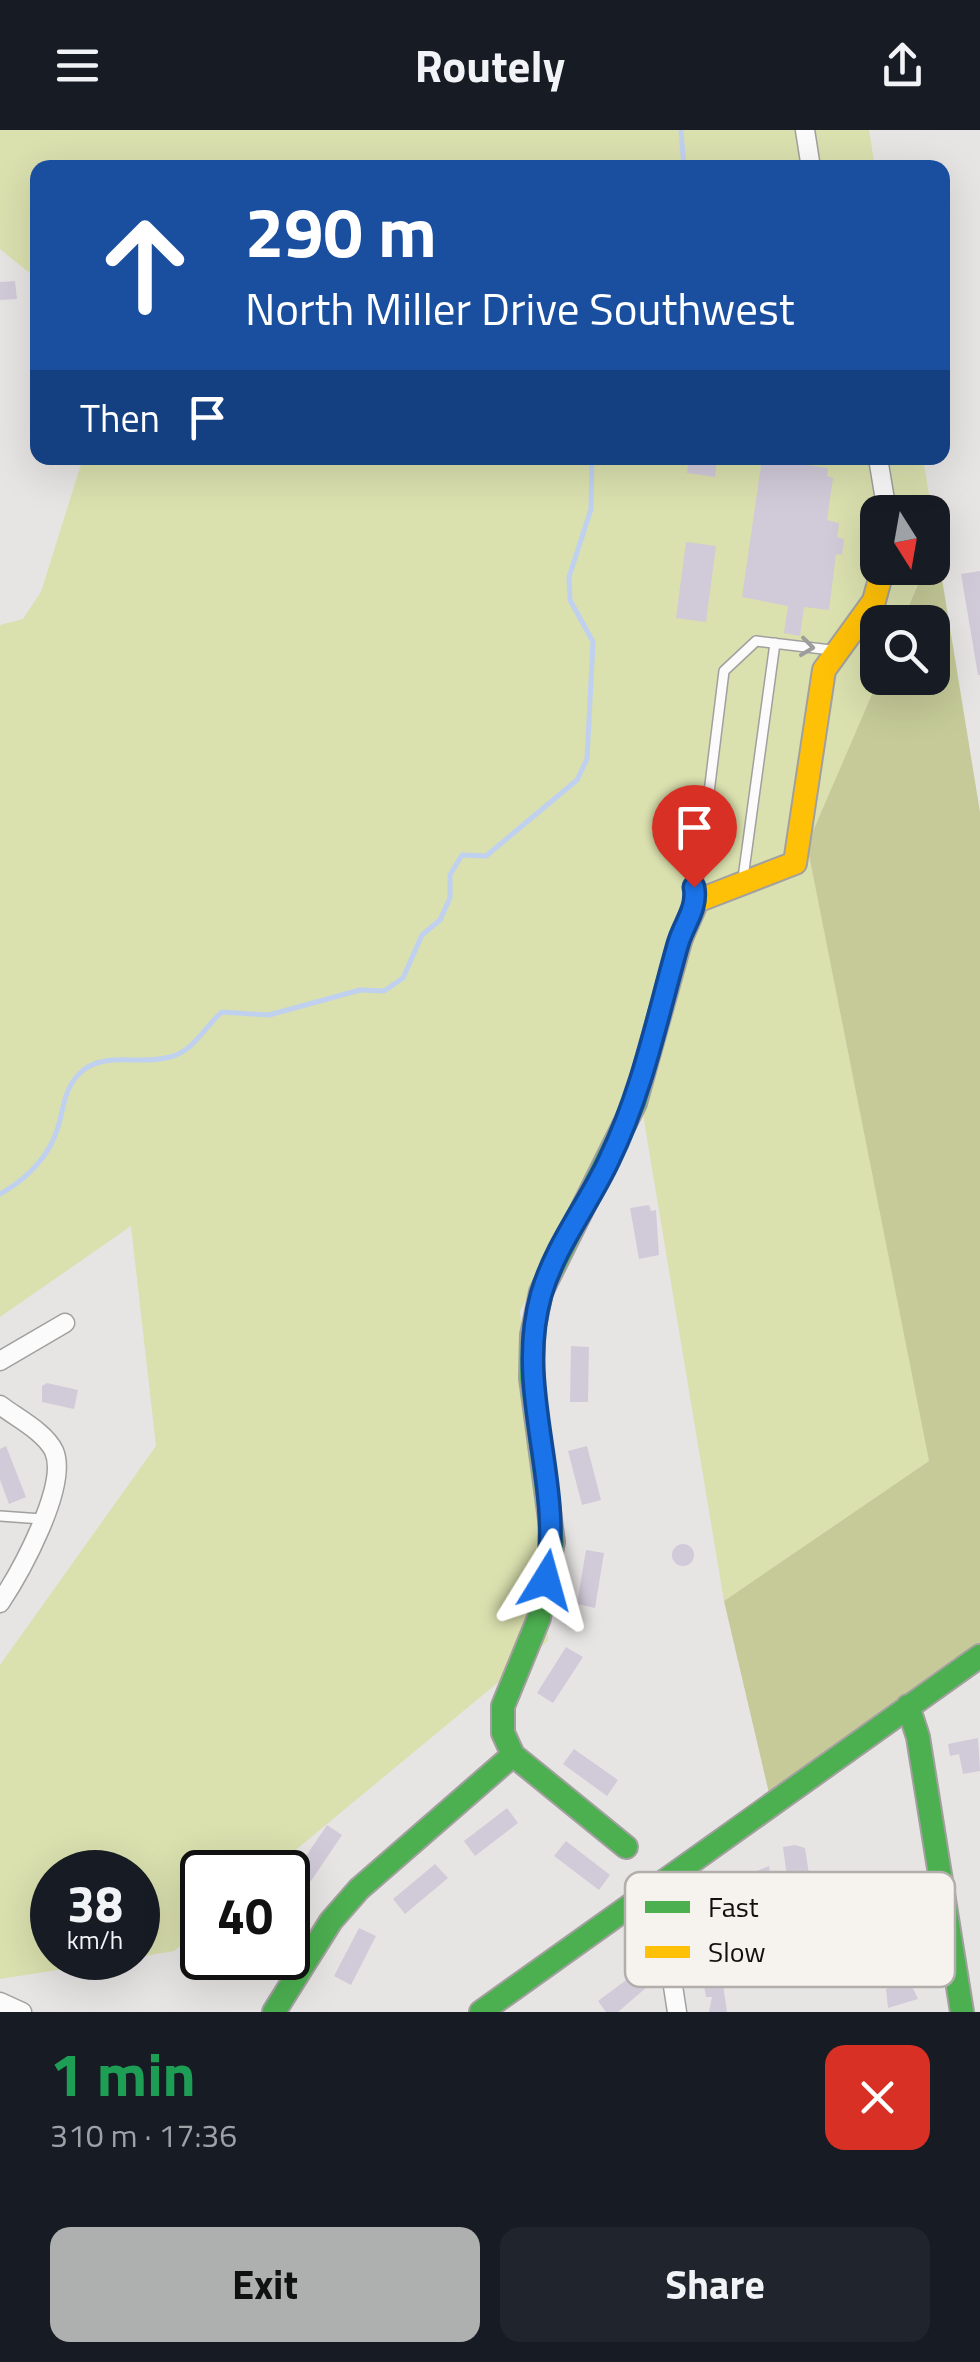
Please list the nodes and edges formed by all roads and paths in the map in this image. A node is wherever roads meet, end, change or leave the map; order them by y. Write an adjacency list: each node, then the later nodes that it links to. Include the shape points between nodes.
1 (805, 130): 2 (street)
2 (810, 160)
3 (879, 465): 4 (street)
4 (884, 495)
5 (879, 585): 7 (street)
6 (775, 643): 7 (lane, one-way to 7); 8 (lane); 9 (lane, via 756,641 724,671)
7 (838, 651): 8 (street, via 824,670 795,863)
8 (742, 885): 9 (street)
9 (696, 901): 18 (street, via 635,1103 556,1256 532,1334 531,1378 554,1542 538,1618 503,1706)
10 (65, 1323): 11 (street)
11 (0, 1361)
12 (0, 1406): 14 (street, via 54,1451 55,1492)
13 (0, 1516): 14 (lane)
14 (42, 1519): 15 (street)
15 (0, 1603)
16 (980, 1656): 17 (street)
17 (908, 1706): 20 (street); 21 (street)
18 (512, 1755): 19 (street); 27 (street, via 474,1796 342,1906)
19 (626, 1847)
20 (675, 1872)
21 (940, 1872)
22 (625, 1908): 28 (street)
23 (955, 1968): 30 (street)
24 (673, 1987): 29 (street)
25 (0, 2002): 26 (street)
26 (22, 2012)
27 (274, 2012)
28 (481, 2012)
29 (677, 2012)
30 (962, 2012)

